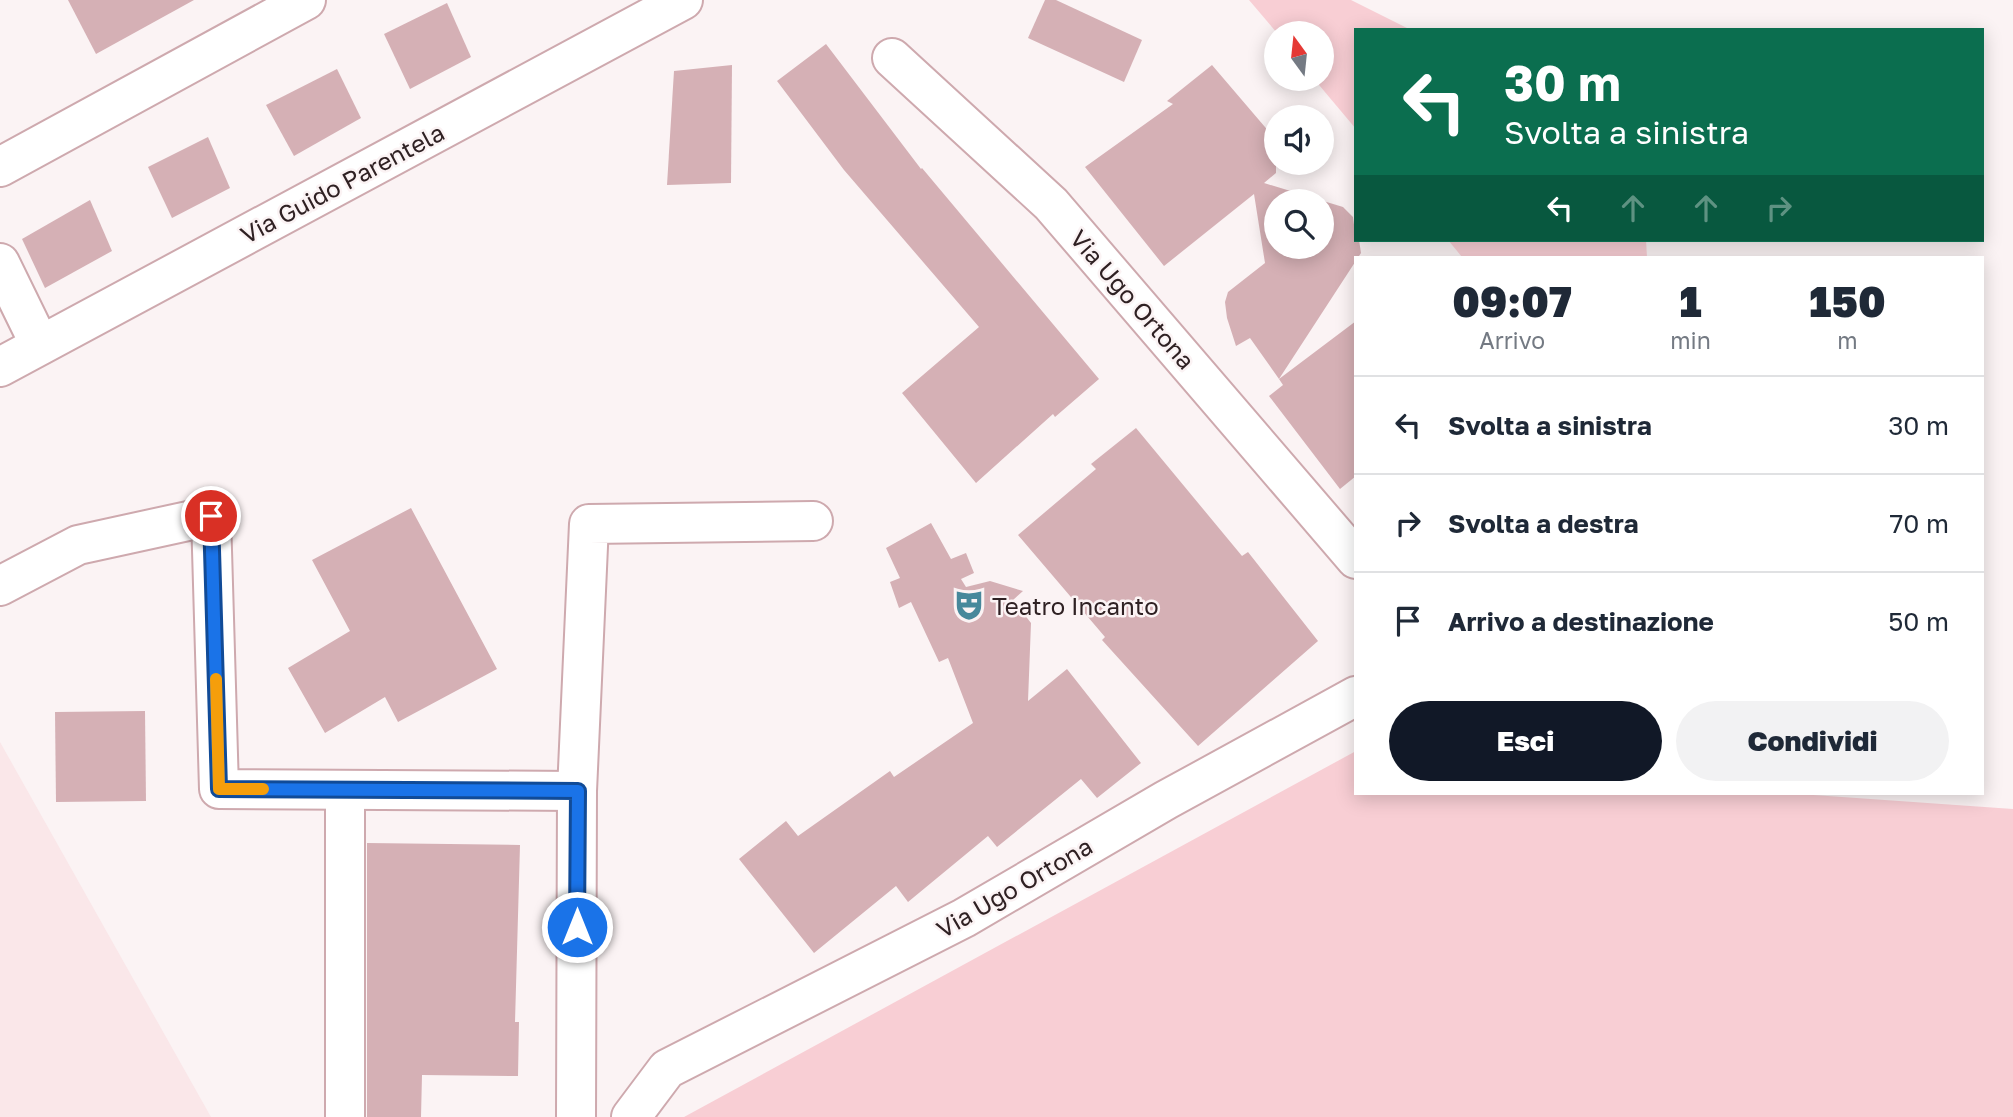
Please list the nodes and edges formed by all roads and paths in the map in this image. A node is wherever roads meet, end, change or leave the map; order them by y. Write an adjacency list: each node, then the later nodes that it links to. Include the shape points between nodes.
1 (306, 0): 4 (street)
2 (683, 0): 6 (street, Via Guido Parentela)
3 (892, 58): 9 (street, Via Ugo Ortona, via 1051,204)
4 (0, 167)
5 (0, 263): 6 (street)
6 (40, 345): 7 (street, Via Guido Parentela)
7 (0, 367)
8 (813, 521): 13 (street, via 589,524)
9 (1354, 557)
10 (0, 586): 12 (street, via 78,545 211,516 219,789)
11 (1354, 697): 16 (street, Via Ugo Ortona, via 964,918 667,1069)
12 (345, 790): 13 (street); 14 (street)
13 (578, 791): 15 (street)
14 (345, 1117)
15 (576, 1117)
16 (631, 1117)

